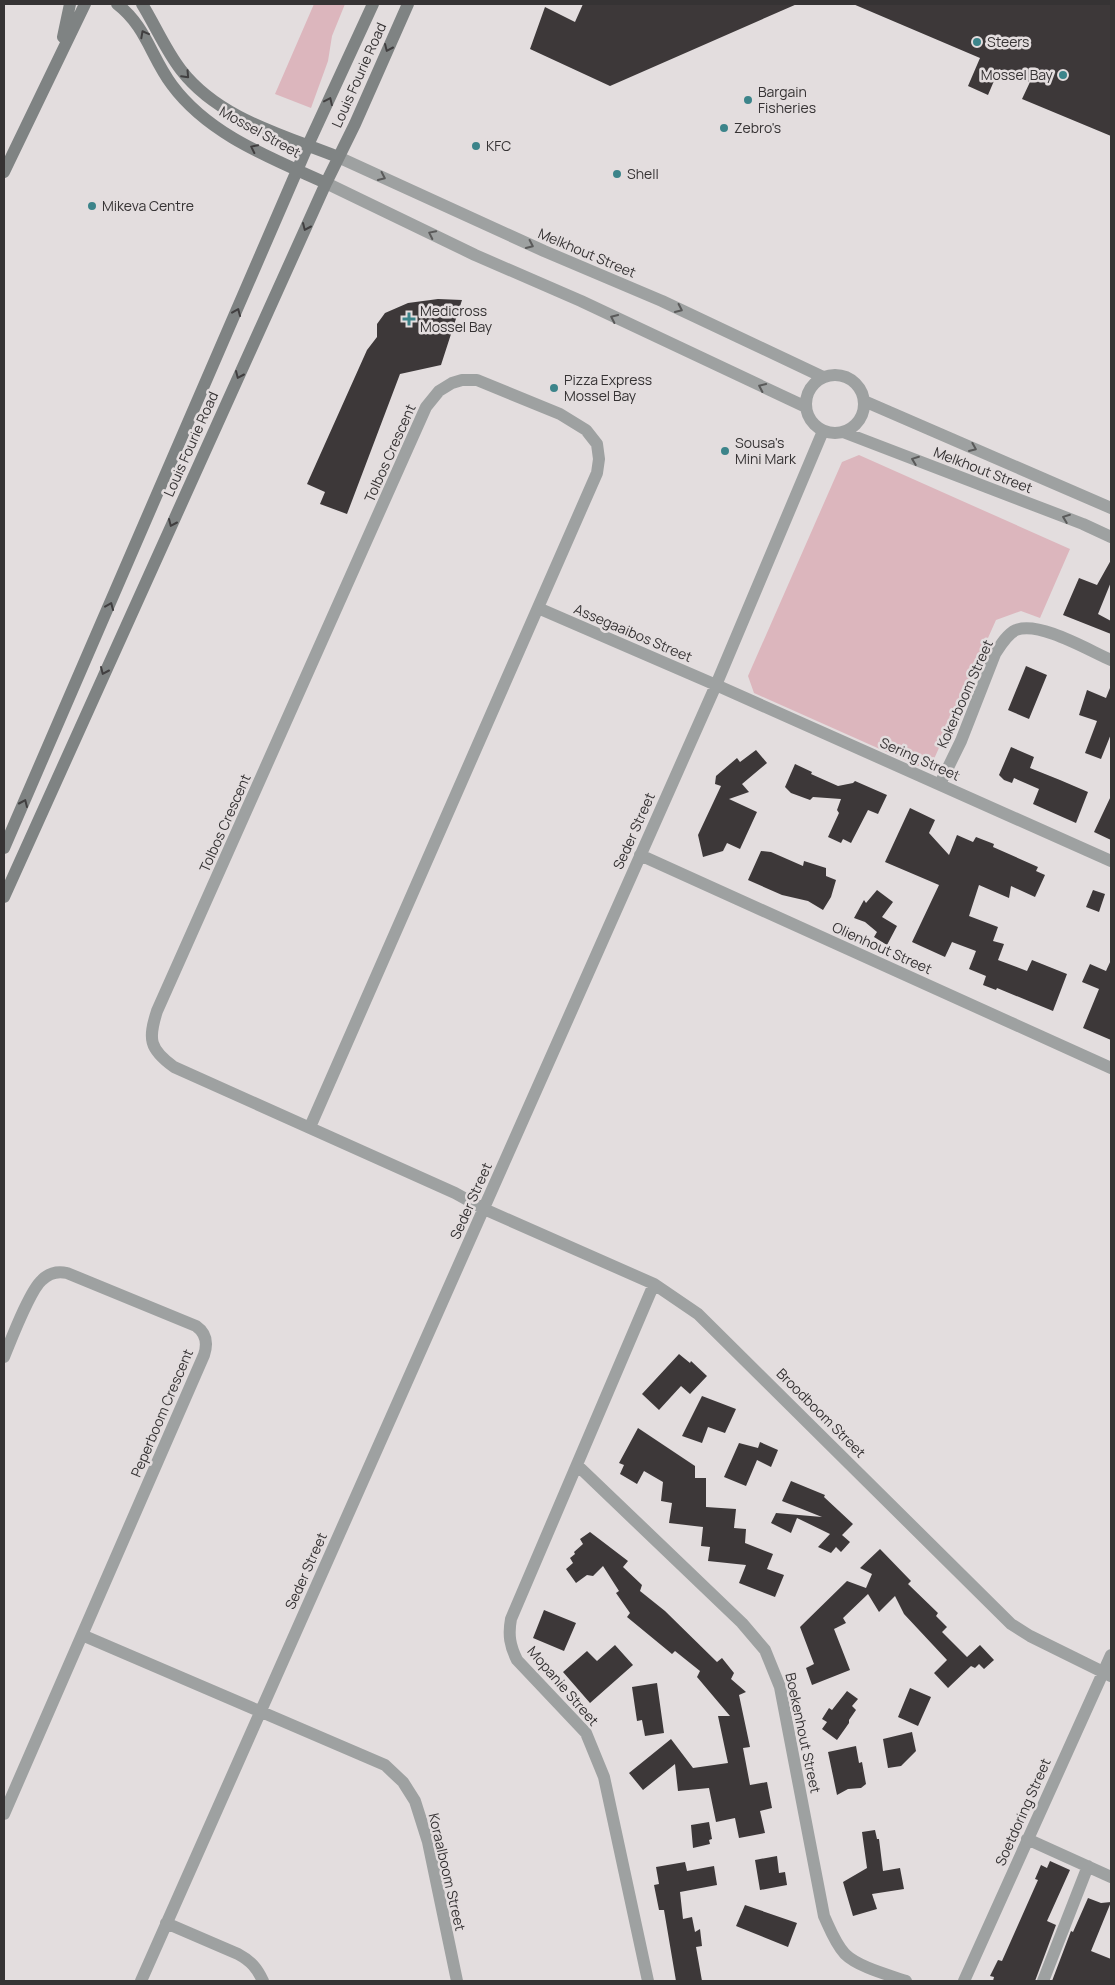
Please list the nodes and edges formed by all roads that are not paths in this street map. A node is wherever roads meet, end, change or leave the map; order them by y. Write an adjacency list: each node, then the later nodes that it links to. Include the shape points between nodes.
1 (70, 4): 7 (main road)
2 (85, 4): 7 (main road)
3 (117, 4): 10 (main road, Mossel Street, one-way to 3, via 238,141 207,121 173,86 141,28)
4 (142, 4): 8 (main road, Mossel Street, one-way to 8, via 180,69 217,103 240,118)
5 (373, 4): 8 (main road, Louis Fourie Road, one-way to 5)
6 (408, 4): 9 (main road, Louis Fourie Road, one-way to 9)
7 (58, 57): 11 (main road)
8 (308, 145): 9 (main road, Mossel Street); 10 (main road, Louis Fourie Road)
9 (338, 157): 12 (main road, Louis Fourie Road); 13 (street, Melkhout Street, one-way to 13, via 662,301)
10 (298, 170): 12 (main road, Mossel Street); 24 (main road, Louis Fourie Road, one-way to 10)
11 (4, 172)
12 (326, 183): 15 (street, one-way to 12); 27 (main road, Louis Fourie Road, one-way to 27)
13 (823, 377): 14 (street, via 847,377 861,391); 15 (street, via 811,388)
14 (864, 401): 17 (street, via 859,420); 18 (street, Melkhout Street, one-way to 18)
15 (806, 407): 16 (street, via 809,417)
16 (823, 431): 17 (street); 22 (street, Seder Street)
17 (843, 432): 19 (street, Melkhout Street, one-way to 17)
18 (1111, 508)
19 (1111, 537)
20 (538, 608): 22 (street, Assegaaibos Street); 29 (street, Tolbos Crescent); 29 (street, Tolbos Crescent, via 597,473 597,444 586,430 560,414 477,380 452,383 439,391 426,406 157,1011 150,1037 158,1052 174,1067)
21 (1111, 660): 23 (street, Kokerboom Street, via 1044,630 1014,630 995,654 961,741)
22 (716, 685): 23 (street, Sering Street); 25 (street, Seder Street)
23 (940, 784): 26 (street, Sering Street)
24 (4, 848)
25 (640, 855): 28 (street, Olienhout Street); 30 (street, Seder Street)
26 (1111, 861)
27 (4, 897)
28 (1111, 1068)
29 (310, 1127): 30 (street, Tolbos Crescent)
30 (484, 1209): 31 (street, Broodboom Street); 37 (street, Seder Street)
31 (654, 1284): 33 (street, Mopanie Street); 36 (street, Broodboom Street, via 698,1314 1011,1624)
32 (4, 1357): 34 (street, Peperboom Crescent, via 41,1280 60,1272 196,1326 205,1335 204,1355)
33 (577, 1465): 46 (street, Mopanie Street, via 511,1619 508,1635 517,1660 586,1733 596,1752); 47 (street, Boekenhout Street, via 742,1623 765,1650 780,1687 824,1916 846,1955)
34 (82, 1634): 37 (street); 38 (street, Peperboom Crescent)
35 (1111, 1655): 36 (street, Soetdoring Street)
36 (1107, 1674): 39 (street, Soetdoring Street)
37 (260, 1711): 42 (street, Seder Street); 45 (street, Koraalboom Street, via 385,1766 403,1782 415,1801 428,1842)
38 (4, 1814)
39 (1027, 1839): 40 (street); 48 (street, Soetdoring Street)
40 (1088, 1866): 41 (street); 49 (street)
41 (1111, 1877)
42 (166, 1923): 43 (street, Seder Street); 44 (street, via 249,1960)
43 (140, 1981)
44 (263, 1981)
45 (457, 1981)
46 (648, 1981)
47 (906, 1981)
48 (964, 1981)
49 (1042, 1981)

